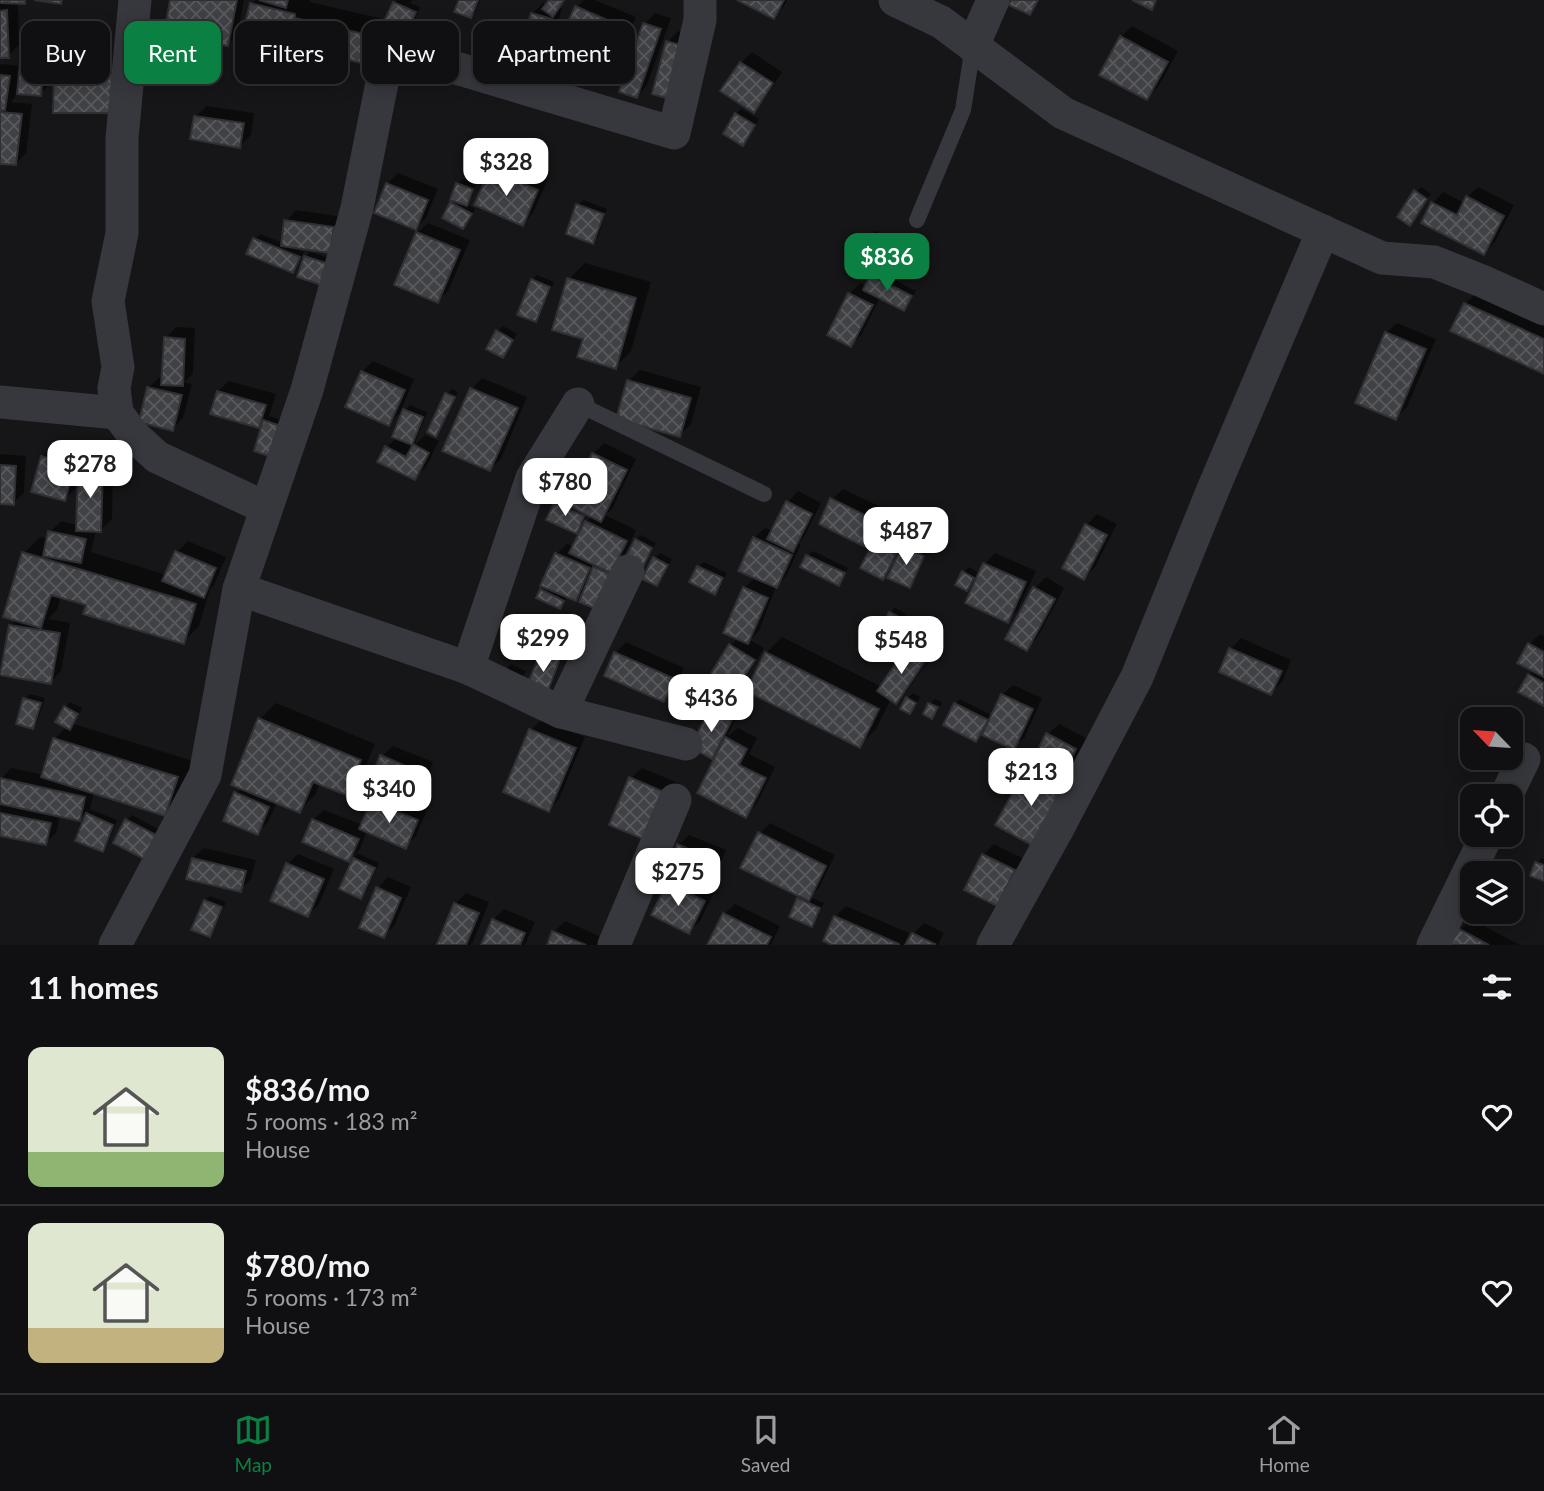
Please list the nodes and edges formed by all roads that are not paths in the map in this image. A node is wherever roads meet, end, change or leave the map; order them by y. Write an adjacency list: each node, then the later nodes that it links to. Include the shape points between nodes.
1 (135, 0): 11 (street, via 122,138 122,233 108,300 118,367 114,388)
2 (700, 0): 13 (street, via 700,20 674,132 389,48 357,208 307,390)
3 (895, 0): 5 (street, via 940,22)
4 (993, 0): 5 (street)
5 (973, 46): 6 (lane, via 964,110); 7 (street, via 1063,113)
6 (917, 220)
7 (1323, 230): 8 (street, via 1382,258 1434,262); 25 (street, via 1137,677)
8 (1544, 309)
9 (0, 402): 11 (street)
10 (578, 404): 12 (lane); 16 (street, via 532,478)
11 (117, 413): 13 (street, via 157,457)
12 (764, 494)
13 (266, 508): 15 (street)
14 (628, 571): 17 (street)
15 (239, 589): 16 (street); 23 (street, via 205,775)
16 (468, 668): 17 (street)
17 (561, 712): 18 (street)
18 (686, 744)
19 (1524, 759): 20 (street)
20 (1512, 784)
21 (676, 800): 24 (street)
22 (1481, 847): 26 (street)
23 (115, 945)
24 (614, 945)
25 (993, 945)
26 (1433, 945)

